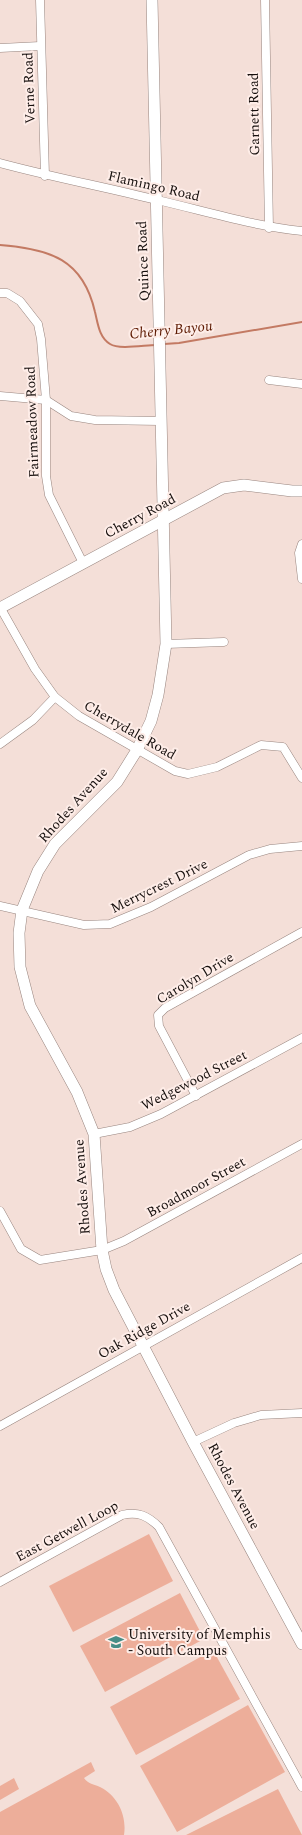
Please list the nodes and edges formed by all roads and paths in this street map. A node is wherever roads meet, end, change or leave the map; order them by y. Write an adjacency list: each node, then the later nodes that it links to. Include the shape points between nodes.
1 (40, 0): 4 (street, Verne Road)
2 (152, 0): 8 (main road, Quince Road)
3 (265, 0): 9 (street, Garnett Road)
4 (40, 46): 5 (street); 7 (street, Verne Road)
5 (0, 48)
6 (0, 163): 7 (street, Flamingo Road)
7 (45, 176): 8 (street, Flamingo Road)
8 (156, 199): 9 (street, Flamingo Road); 16 (main road, Quince Road)
9 (269, 228): 10 (street, Flamingo Road)
10 (302, 231)
11 (0, 293): 15 (street, Fairmeadow Road, via 7,293 20,301 38,324)
12 (269, 380): 13 (street)
13 (302, 384)
14 (0, 396): 15 (street)
15 (46, 400): 16 (street, via 77,417 95,420); 20 (street, Fairmeadow Road, via 46,476 49,495)
16 (160, 421): 18 (main road, Quince Road)
17 (302, 491): 18 (main road, Cherry Road, via 244,485 223,488)
18 (162, 521): 20 (main road, Cherry Road); 24 (main road, Rhodes Avenue)
19 (302, 544): 21 (street, via 299,554)
20 (84, 563): 22 (main road, Cherry Road)
21 (302, 579)
22 (0, 607): 25 (street, Cherrydale Road, via 35,669)
23 (224, 642): 24 (street)
24 (166, 644): 27 (main road, Rhodes Avenue, via 151,721)
25 (56, 697): 26 (street, via 33,720); 27 (street, Cherrydale Road, via 79,716)
26 (0, 744)
27 (137, 750): 28 (street, Cherrydale Road, via 174,771 188,774 217,767 261,745 283,747); 31 (main road, Rhodes Avenue, via 117,782 55,844 38,871)
28 (302, 778)
29 (302, 846): 31 (street, Merrycrest Drive, via 270,849 250,855 151,907 110,924 84,925)
30 (0, 906): 31 (street, Merrycrest Drive)
31 (22, 910): 35 (main road, Rhodes Avenue, via 19,933 20,967 30,1006 77,1092)
32 (302, 932): 34 (street, Carolyn Drive, via 165,1008 158,1015 159,1026)
33 (302, 1038): 34 (street, Wedgewood Street)
34 (196, 1096): 35 (street, Wedgewood Street, via 130,1127)
35 (94, 1134): 38 (main road, Rhodes Avenue)
36 (302, 1144): 38 (street, Broadmoor Street, via 124,1241)
37 (0, 1211): 38 (street, Broadmoor Street, via 21,1249 40,1260)
38 (102, 1250): 40 (main road, Rhodes Avenue, via 114,1290)
39 (302, 1258): 40 (street, Oak Ridge Drive)
40 (144, 1345): 43 (street, Oak Ridge Drive); 44 (main road, Rhodes Avenue)
41 (302, 1413): 44 (street, via 261,1414 234,1422)
42 (0, 1416): 43 (street)
43 (3, 1424)
44 (193, 1442): 46 (main road, Rhodes Avenue)
45 (0, 1582): 47 (street, East Getwell Loop, via 122,1515 131,1513 150,1518 159,1527)
46 (302, 1644)
47 (302, 1787)

